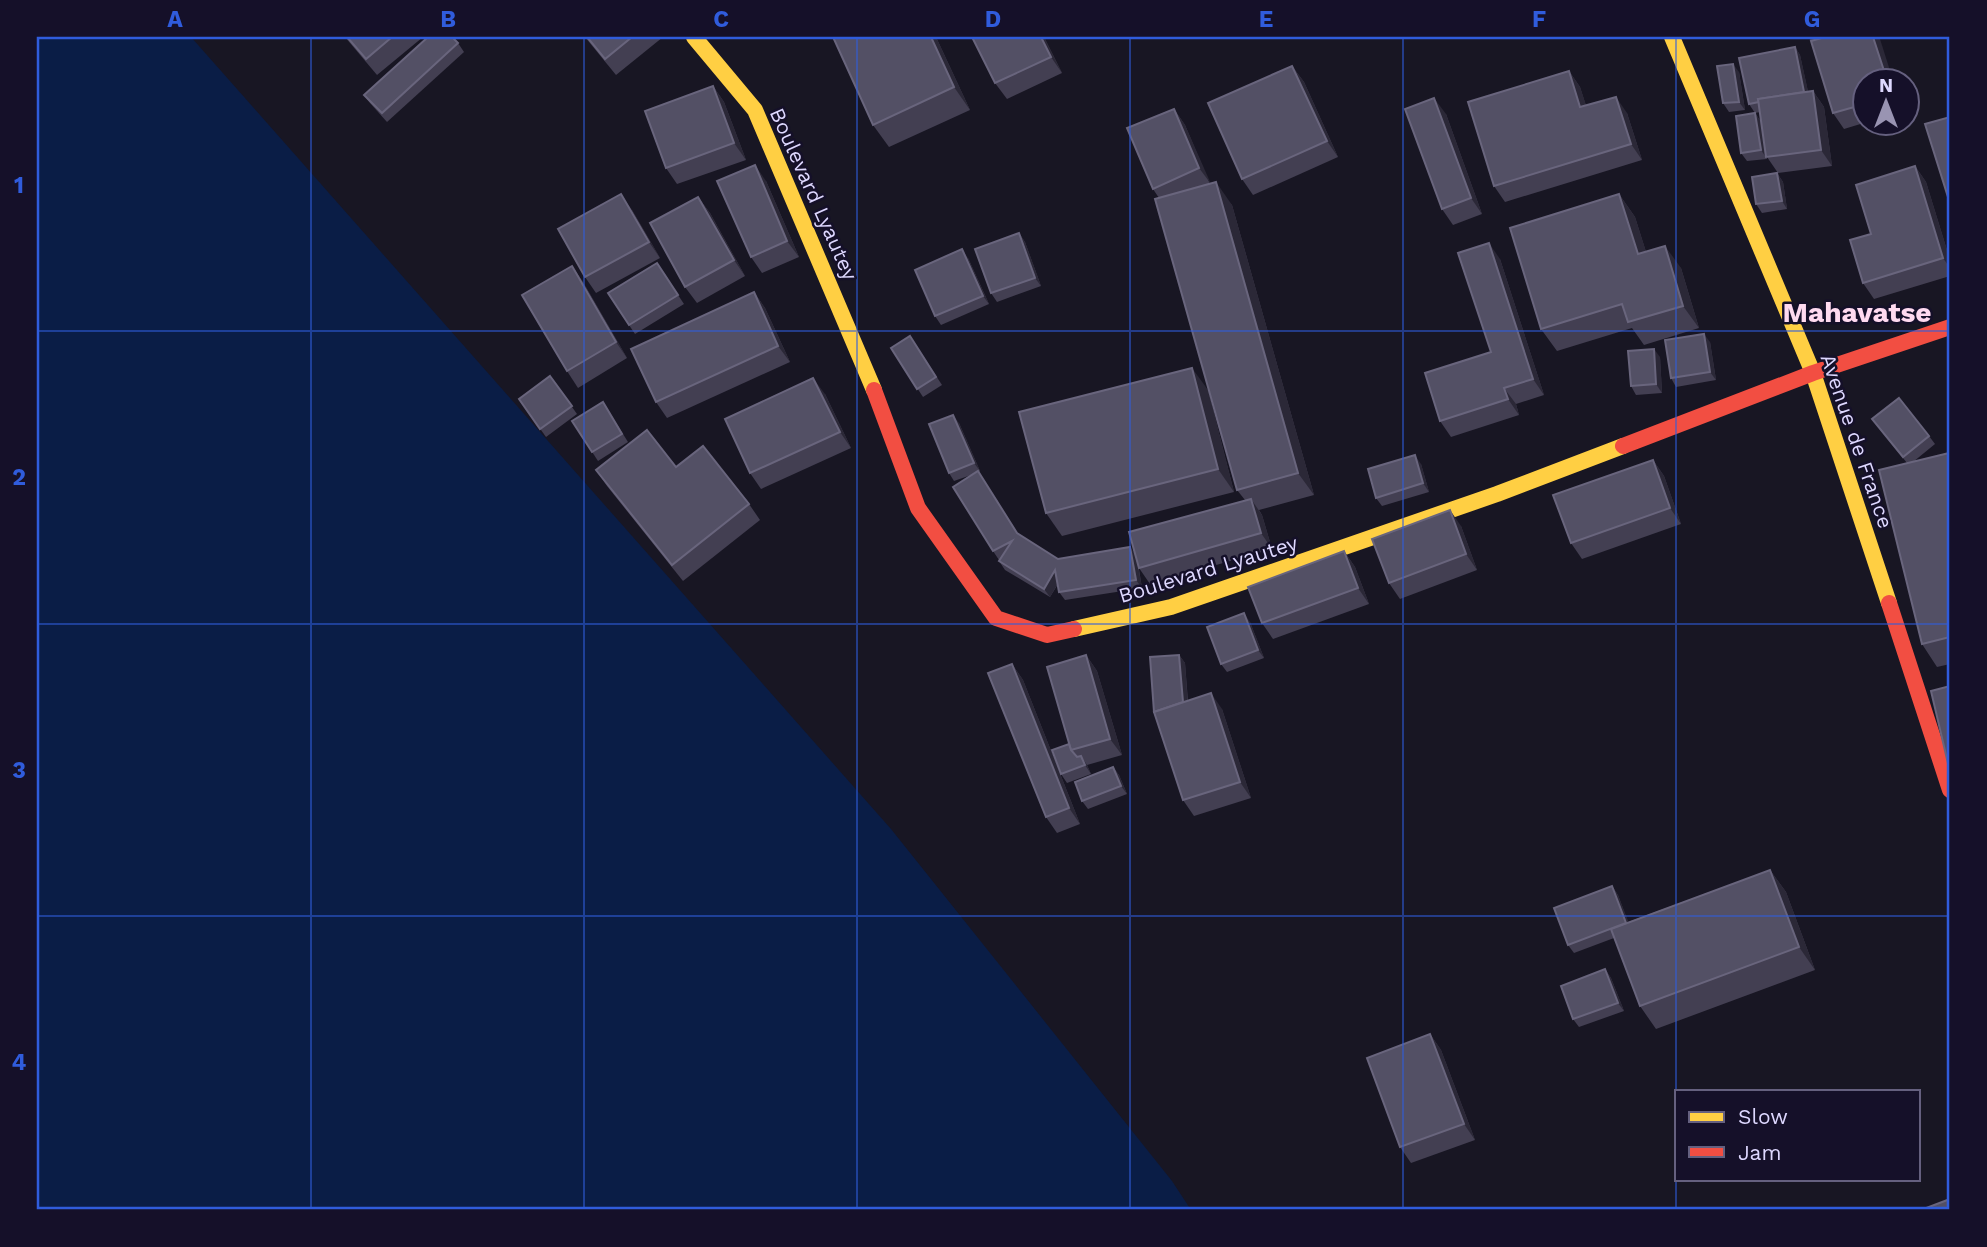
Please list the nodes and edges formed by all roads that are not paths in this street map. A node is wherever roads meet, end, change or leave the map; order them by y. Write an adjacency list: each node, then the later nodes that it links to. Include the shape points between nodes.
1 (694, 37): 4 (street, Boulevard Lyautey, via 755,110 867,370 918,508 996,618 1047,635 1171,607 1497,494)
2 (1672, 37): 4 (street, Avenue de France)
3 (1950, 327): 4 (street, Boulevard Lyautey)
4 (1814, 373): 5 (street, Avenue de France)
5 (1950, 790)

